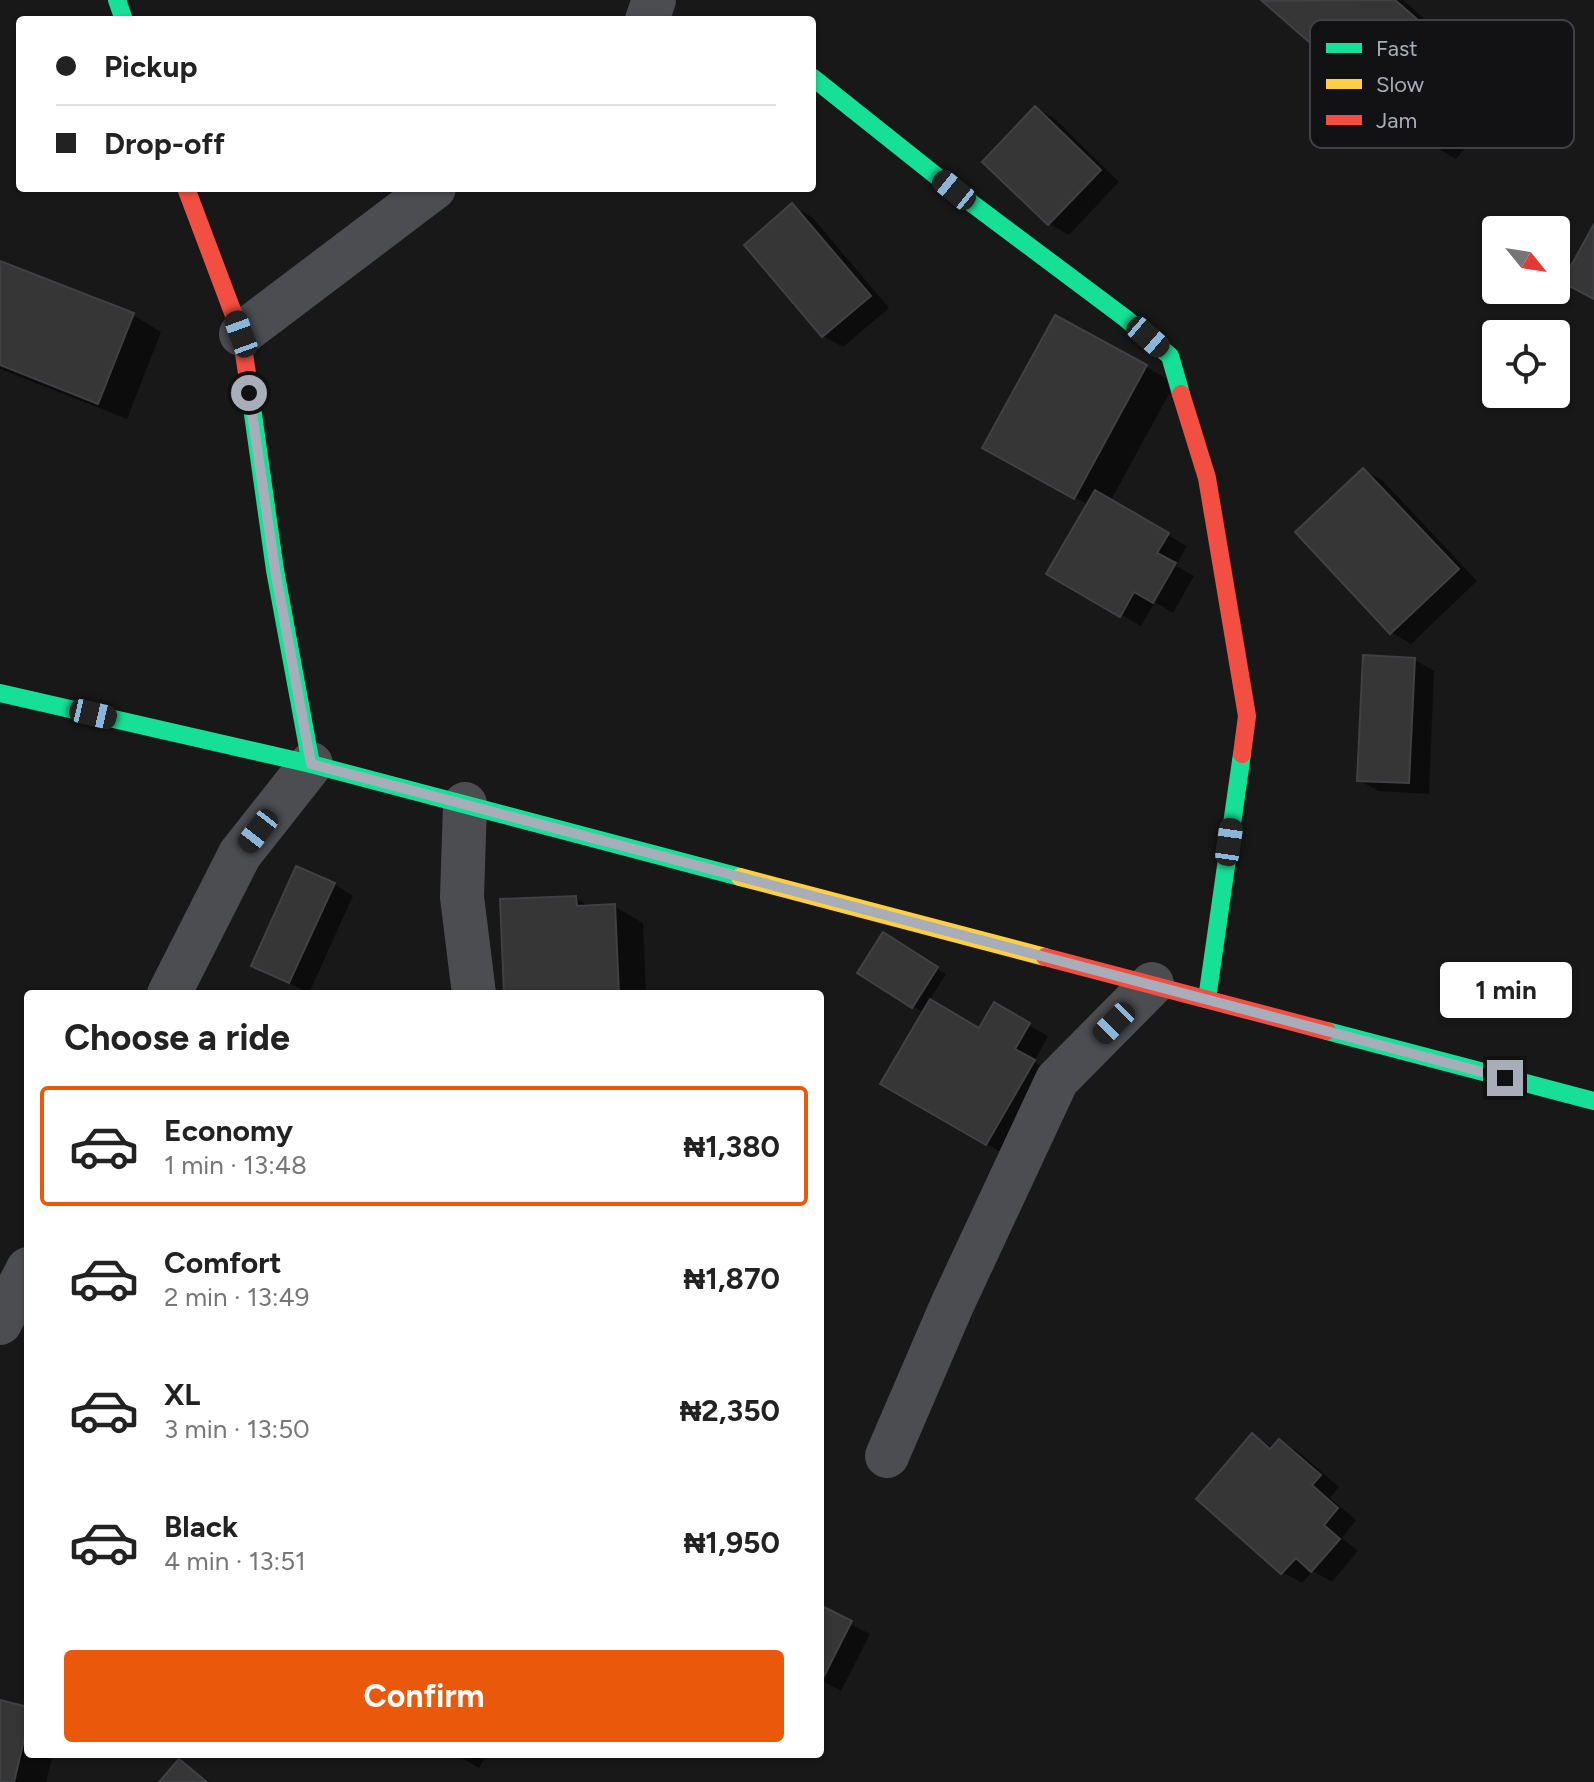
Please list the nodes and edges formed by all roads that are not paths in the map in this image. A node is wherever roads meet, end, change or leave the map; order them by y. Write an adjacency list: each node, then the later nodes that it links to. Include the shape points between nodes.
1 (816, 80): 11 (street, via 1170,356 1207,478 1247,716)
2 (188, 192): 4 (street)
3 (429, 192): 4 (street)
4 (241, 334): 6 (street, via 275,570)
5 (0, 693): 6 (street)
6 (311, 764): 7 (street); 9 (street, via 240,854)
7 (465, 804): 8 (street); 10 (street, via 462,897)
8 (1152, 984): 11 (street); 15 (street, via 1057,1080)
9 (171, 990)
10 (474, 990)
11 (1207, 999): 12 (street)
12 (1594, 1101)
13 (24, 1277): 14 (street)
14 (0, 1323)
15 (887, 1456)

